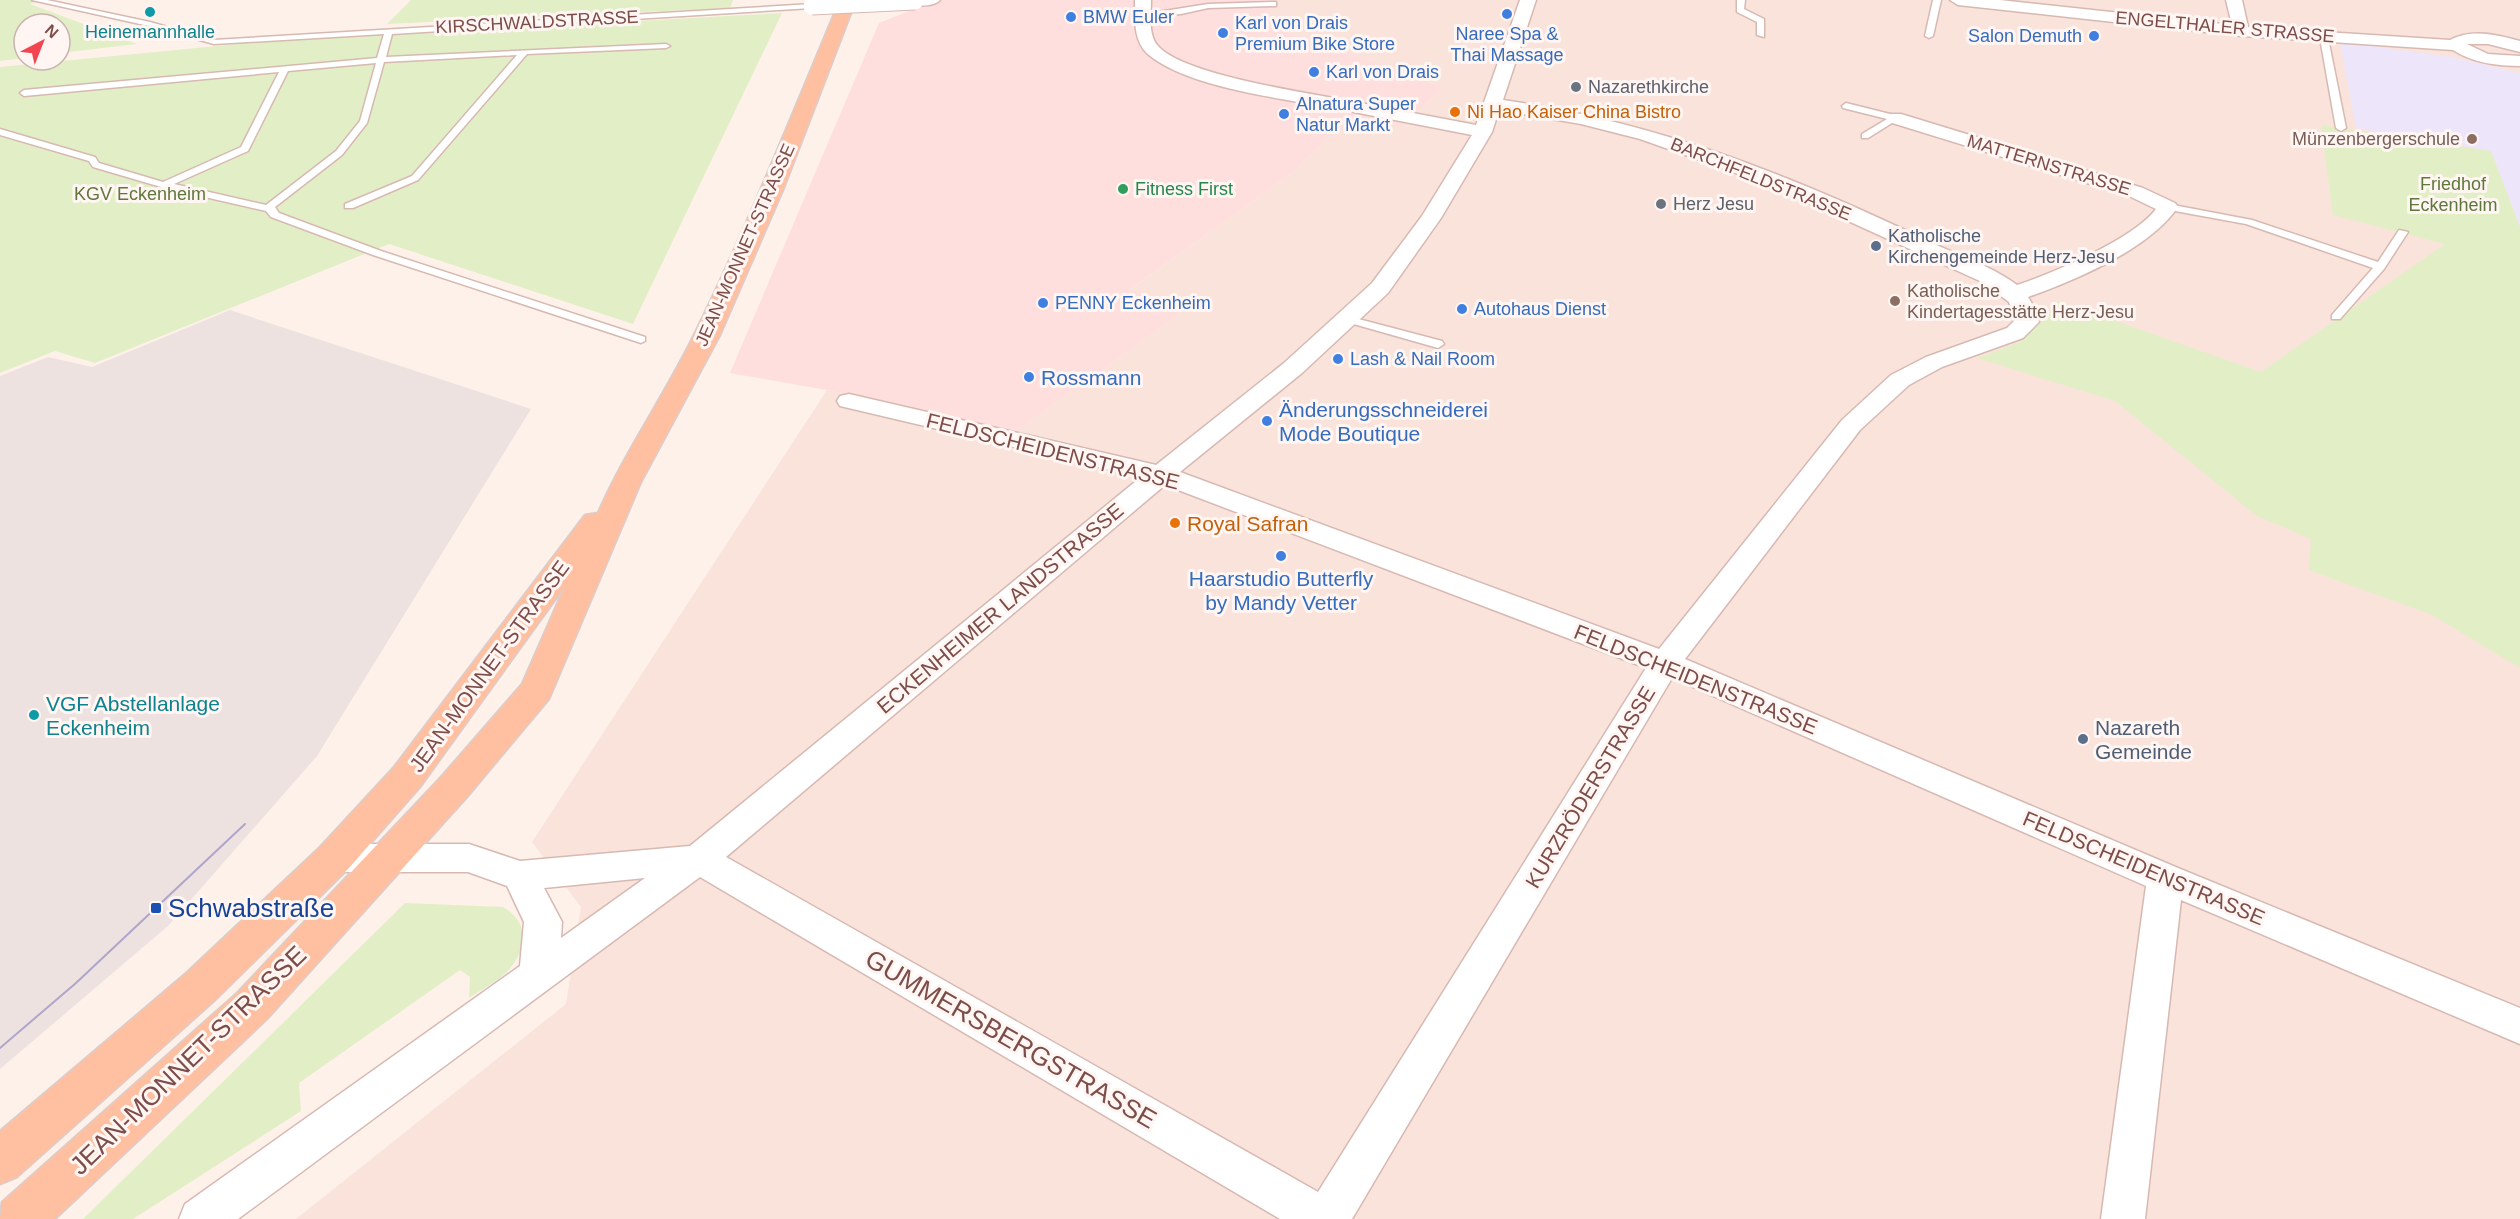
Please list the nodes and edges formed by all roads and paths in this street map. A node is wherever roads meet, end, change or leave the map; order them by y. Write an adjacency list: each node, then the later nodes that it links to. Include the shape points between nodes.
1 (36, 0): 13 (lane, KIRSCHWALDSTRASSE, via 156,25 214,42)
2 (848, 0): 48 (main road, JEAN-MONNET-STRASSE, via 772,190 707,335)
3 (932, 0): 9 (street, KIRSCHWALDSTRASSE)
4 (1528, 0): 28 (street, ECKENHEIMER LANDSTRASSE)
5 (1741, 0): 16 (lane, via 1740,10 1761,21)
6 (1937, 0): 17 (lane)
7 (1958, 0): 14 (street, ENGELTHALER STRASSE)
8 (2234, 0): 14 (street)
9 (915, 1): 11 (street, KIRSCHWALDSTRASSE, bridge)
10 (1273, 4): 12 (lane, via 1208,6 1182,12)
11 (812, 6): 13 (lane, KIRSCHWALDSTRASSE)
12 (1143, 7): 33 (street, via 1144,35 1153,51 1177,64 1219,79)
13 (388, 30): 24 (lane)
14 (2241, 31): 18 (street, ENGELTHALER STRASSE)
15 (2520, 31): 19 (street)
16 (1761, 35)
17 (1929, 36)
18 (2324, 38): 20 (street, ENGELTHALER STRASSE); 31 (lane)
19 (2500, 41): 20 (street, via 2472,38); 22 (street)
20 (2457, 45): 25 (street, via 2488,58)
21 (666, 46): 23 (lane)
22 (2520, 47)
23 (524, 52): 24 (lane); 36 (lane, via 415,178)
24 (380, 61): 26 (lane); 38 (lane, via 364,121 339,153)
25 (2520, 61)
26 (284, 70): 27 (lane); 35 (lane, via 245,149)
27 (24, 93)
28 (1494, 104): 33 (street, ECKENHEIMER LANDSTRASSE); 41 (street, BARCHFELDSTRASSE, via 1593,121 1766,177 1894,233)
29 (1846, 106): 30 (lane)
30 (1895, 118): 34 (lane); 37 (street, MATTERNSTRASSE, via 1933,124 2136,192)
31 (2341, 128)
32 (0, 132): 35 (lane)
33 (1483, 132): 43 (street, ECKENHEIMER LANDSTRASSE, via 1431,218 1387,280)
34 (1865, 136)
35 (164, 184): 38 (lane)
36 (349, 206)
37 (2168, 207): 40 (lane, MATTERNSTRASSE, via 2198,210 2313,241); 41 (street, via 2161,218 2120,246 2046,283)
38 (270, 209): 44 (lane, via 275,215 377,253)
39 (2403, 232): 40 (lane)
40 (2380, 267): 42 (lane)
41 (2014, 294): 49 (street, KURZRÖDERSTRASSE, via 2026,311 2027,322 2015,333 1900,380 1875,401 1851,425)
42 (2336, 317)
43 (1347, 320): 45 (lane); 47 (street, ECKENHEIMER LANDSTRASSE)
44 (641, 339)
45 (1438, 344)
46 (849, 401): 47 (street, FELDSCHEIDENSTRASSE)
47 (1161, 474): 49 (street, FELDSCHEIDENSTRASSE); 52 (street, ECKENHEIMER LANDSTRASSE)
48 (626, 482): 50 (main road, JEAN-MONNET-STRASSE, via 537,690); 51 (main road, JEAN-MONNET-STRASSE, via 407,777)
49 (1665, 663): 54 (street, FELDSCHEIDENSTRASSE); 61 (street, KURZRÖDERSTRASSE)
50 (391, 856): 51 (street); 53 (street, via 469,858); 58 (main road, JEAN-MONNET-STRASSE, via 252,1006)
51 (334, 858): 57 (main road, JEAN-MONNET-STRASSE, via 199,988)
52 (699, 859): 53 (street); 55 (street, ECKENHEIMER LANDSTRASSE); 60 (street, GUMMERSBERGSTRASSE)
53 (520, 876): 55 (street, via 543,922)
54 (2165, 878): 56 (street, FELDSCHEIDENSTRASSE); 62 (street)
55 (539, 975): 59 (street, ECKENHEIMER LANDSTRASSE)
56 (2520, 1026)
57 (0, 1161)
58 (19, 1219)
59 (201, 1219)
60 (1322, 1219)
61 (1327, 1219)
62 (2123, 1219)

